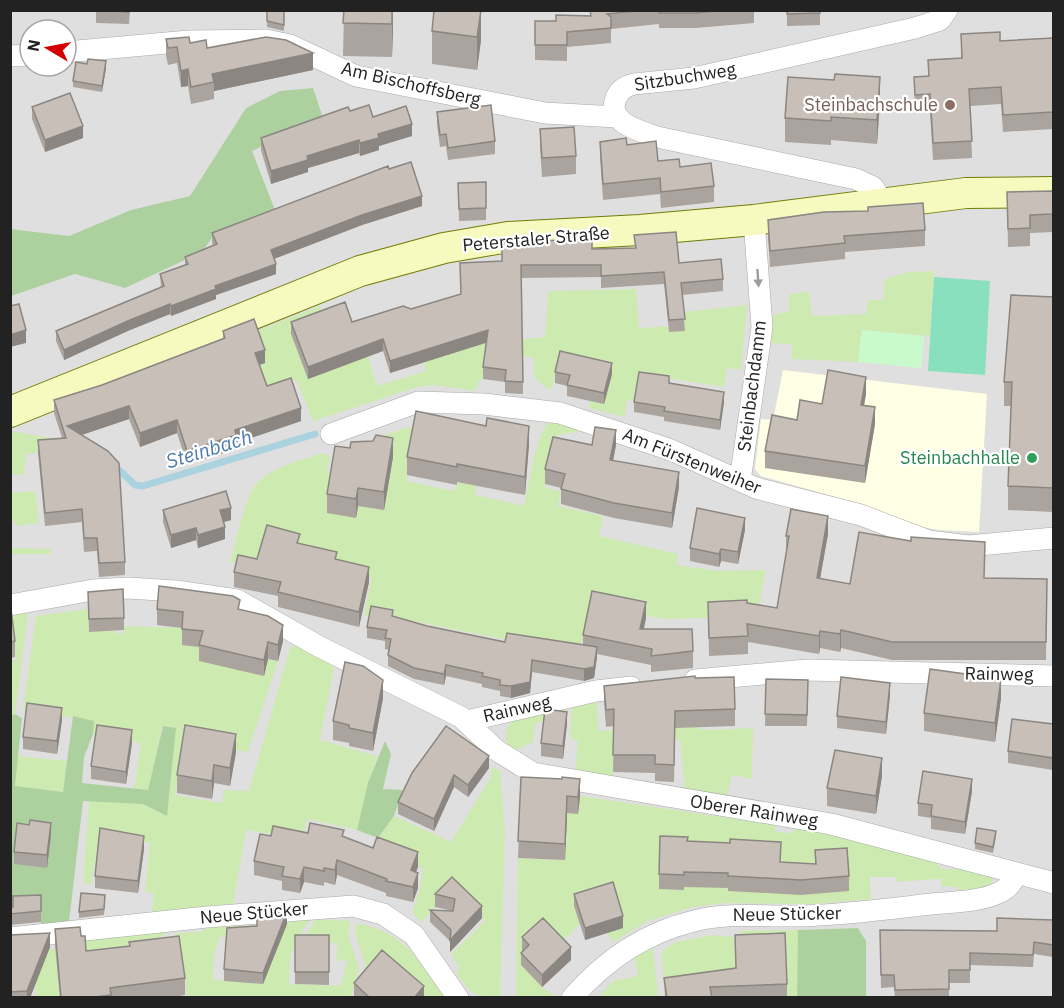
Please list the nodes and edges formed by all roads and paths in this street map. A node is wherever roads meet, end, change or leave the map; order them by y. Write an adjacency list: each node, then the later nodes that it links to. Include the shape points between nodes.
1 (950, 12): 3 (street, Sitzbuchweg, via 915,28 782,59 694,78 626,86 614,106)
2 (78, 51): 3 (street, Am Bischoffsberg, via 189,41 266,40 290,45 356,76 545,112)
3 (617, 117): 5 (street, via 629,127 657,137 856,179 873,187)
4 (1053, 192): 5 (main road, Peterstaler Straße, via 966,193)
5 (883, 202): 6 (main road, Peterstaler Straße)
6 (754, 220): 7 (main road, Peterstaler Straße, via 508,237 402,258 360,271); 9 (street, Steinbachdamm, one-way to 9, via 762,327)
7 (10, 412)
8 (331, 434): 9 (street, Am Fürstenweiher, via 418,402 560,413 671,450)
9 (740, 481): 10 (street, Am Fürstenweiher, via 861,515 929,541 968,546)
10 (1053, 538)
11 (10, 605): 15 (street, Rainweg, via 93,590 128,588 237,600)
12 (1053, 676): 13 (street, Rainweg, via 807,670)
13 (680, 681)
14 (647, 685): 15 (street, Rainweg, via 596,691)
15 (467, 721): 16 (street, Oberer Rainweg, via 510,760 541,776 831,824)
16 (1017, 874): 17 (street, Oberer Rainweg); 20 (street, Neue Stücker, via 1004,890 978,899 842,913 730,915 692,921 627,948 601,967)
17 (1053, 883)
18 (10, 938): 19 (street, Neue Stücker, via 353,906 383,914 414,935)
19 (458, 998)
20 (572, 998)

